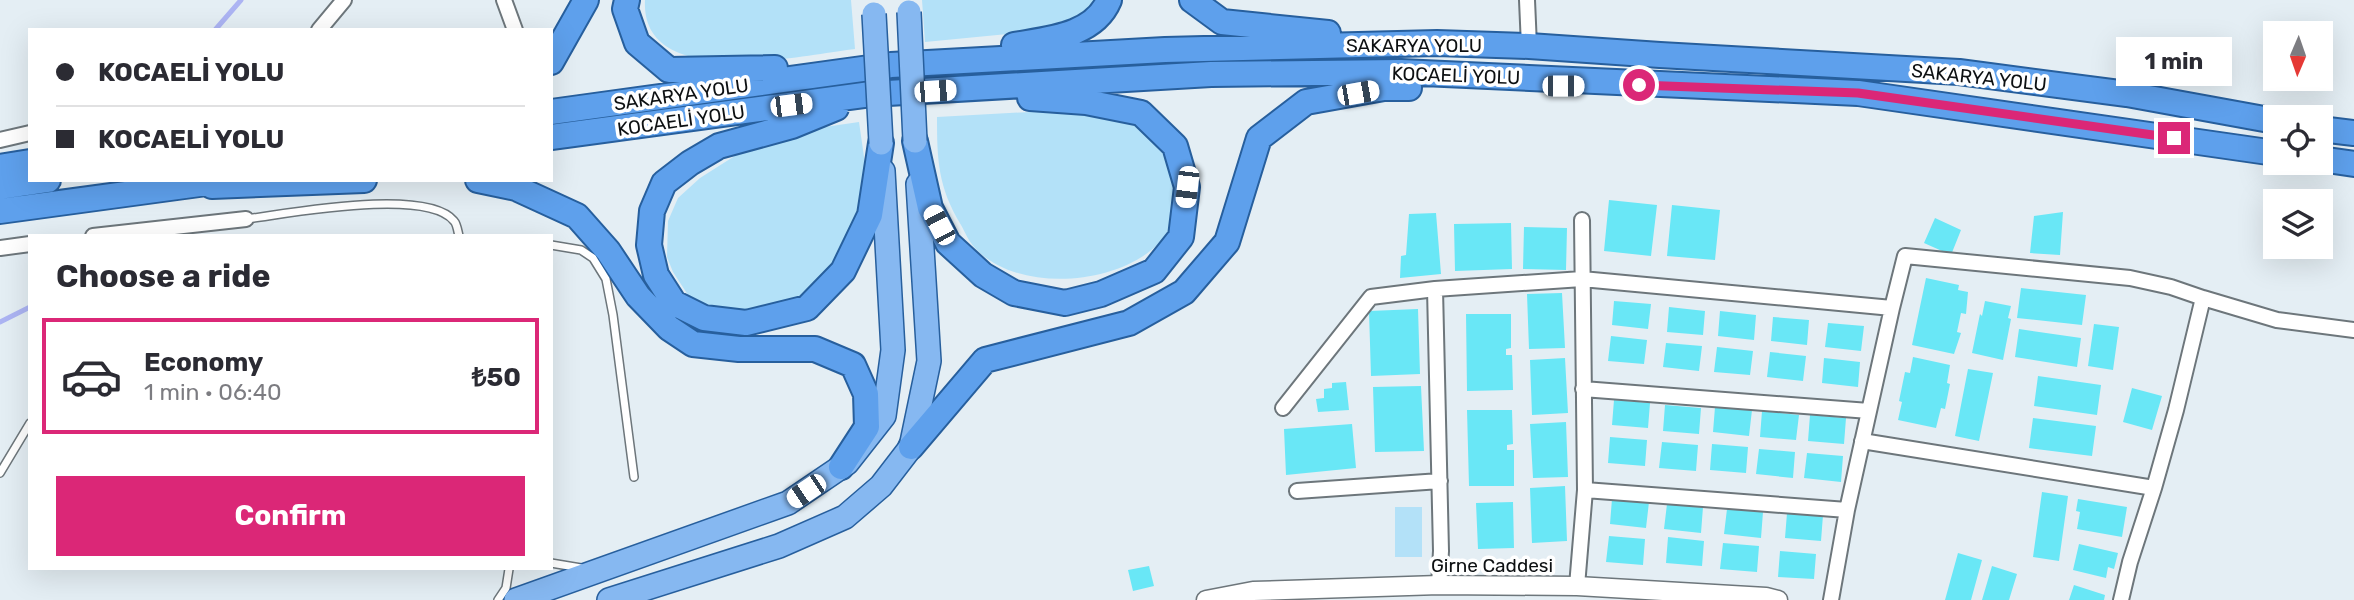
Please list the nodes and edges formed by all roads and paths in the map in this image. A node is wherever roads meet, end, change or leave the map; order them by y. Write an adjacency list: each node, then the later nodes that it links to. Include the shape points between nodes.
1 (344, 0): 10 (street)
2 (504, 0): 11 (street)
3 (586, 0): 14 (highway)
4 (627, 0): 15 (highway, via 625,9 637,43 669,70)
5 (1109, 0): 15 (highway, via 1103,13 1069,36)
6 (1192, 0): 12 (highway, via 1222,22)
7 (1527, 0): 13 (street)
8 (909, 6): 26 (main road, bridge)
9 (871, 7): 27 (main road, bridge)
10 (321, 28)
11 (514, 28)
12 (1437, 43): 13 (highway, SAKARYA YOLU); 15 (highway, SAKARYA YOLU, via 1165,50)
13 (1529, 46): 20 (highway, SAKARYA YOLU, via 1959,72 2127,94)
14 (553, 58)
15 (897, 65): 19 (highway, SAKARYA YOLU)
16 (1665, 84): 17 (highway, KOCAELİ YOLU, via 1401,72 1211,74); 28 (highway, KOCAELİ YOLU, via 1858,93); 58 (highway, via 1384,88 1306,102 1259,138 1227,242 1184,292 1129,323 985,360)
17 (935, 91): 18 (highway, KOCAELİ YOLU); 26 (highway, via 1086,102 1141,114 1175,146 1187,187 1181,237 1154,271 1101,294 1065,303 1014,293 983,275 948,243 930,208)
18 (871, 94): 24 (highway, KOCAELİ YOLU); 27 (highway, via 792,126 719,146 664,183 652,211 649,245 656,275 674,303 704,317 746,323 807,308 844,271 870,215)
19 (553, 112)
20 (2263, 119)
21 (2333, 131): 23 (highway)
22 (28, 133): 25 (street)
23 (2354, 133)
24 (553, 137)
25 (0, 140)
26 (915, 141): 58 (main road, via 929,361)
27 (881, 143): 59 (main road, via 891,363 884,416)
28 (2263, 151)
29 (2333, 161): 31 (highway)
30 (28, 162): 32 (highway)
31 (2354, 164)
32 (0, 167)
33 (34, 182): 37 (highway)
34 (214, 182): 38 (highway)
35 (315, 182): 38 (highway)
36 (488, 182): 59 (highway, via 516,188 577,216 638,296 669,328 693,344 815,349 853,365 866,394 867,427)
37 (0, 187)
38 (169, 188): 39 (highway)
39 (0, 211)
40 (246, 219): 42 (street); 44 (lane, via 368,204 415,206 442,212 455,222)
41 (1582, 220): 48 (street)
42 (196, 230): 43 (street)
43 (127, 234)
44 (459, 234)
45 (28, 244): 47 (street)
46 (553, 245): 61 (lane, via 581,250 593,258 606,279)
47 (0, 248)
48 (1582, 279): 49 (street); 51 (street); 53 (street)
49 (1435, 289): 54 (street, via 1371,297); 62 (street)
50 (2203, 298): 51 (street, via 2130,278 1905,256); 52 (street, via 2277,320); 63 (street)
51 (1892, 308): 55 (street)
52 (2354, 330)
53 (1583, 389): 55 (street); 64 (street)
54 (1283, 408)
55 (1869, 411): 57 (street)
56 (28, 427): 60 (lane)
57 (1862, 440): 63 (street); 66 (street)
58 (911, 447): 72 (main road, via 881,486 845,517 779,546)
59 (841, 467): 68 (main road, via 788,503)
60 (0, 473)
61 (634, 477)
62 (1440, 481): 65 (street); 70 (street)
63 (2154, 488): 78 (street)
64 (1585, 490): 66 (street); 71 (street)
65 (1297, 491)
66 (1847, 510): 77 (street)
67 (553, 563): 68 (lane)
68 (610, 568): 74 (main road)
69 (509, 570): 73 (lane)
70 (1439, 585): 71 (street, Girne Caddesi); 75 (street, Girne Caddesi, via 1253,591)
71 (1577, 586): 76 (street, Girne Caddesi)
72 (618, 598)
73 (498, 600)
74 (516, 600)
75 (1206, 600)
76 (1778, 600)
77 (1831, 600)
78 (2121, 600)

